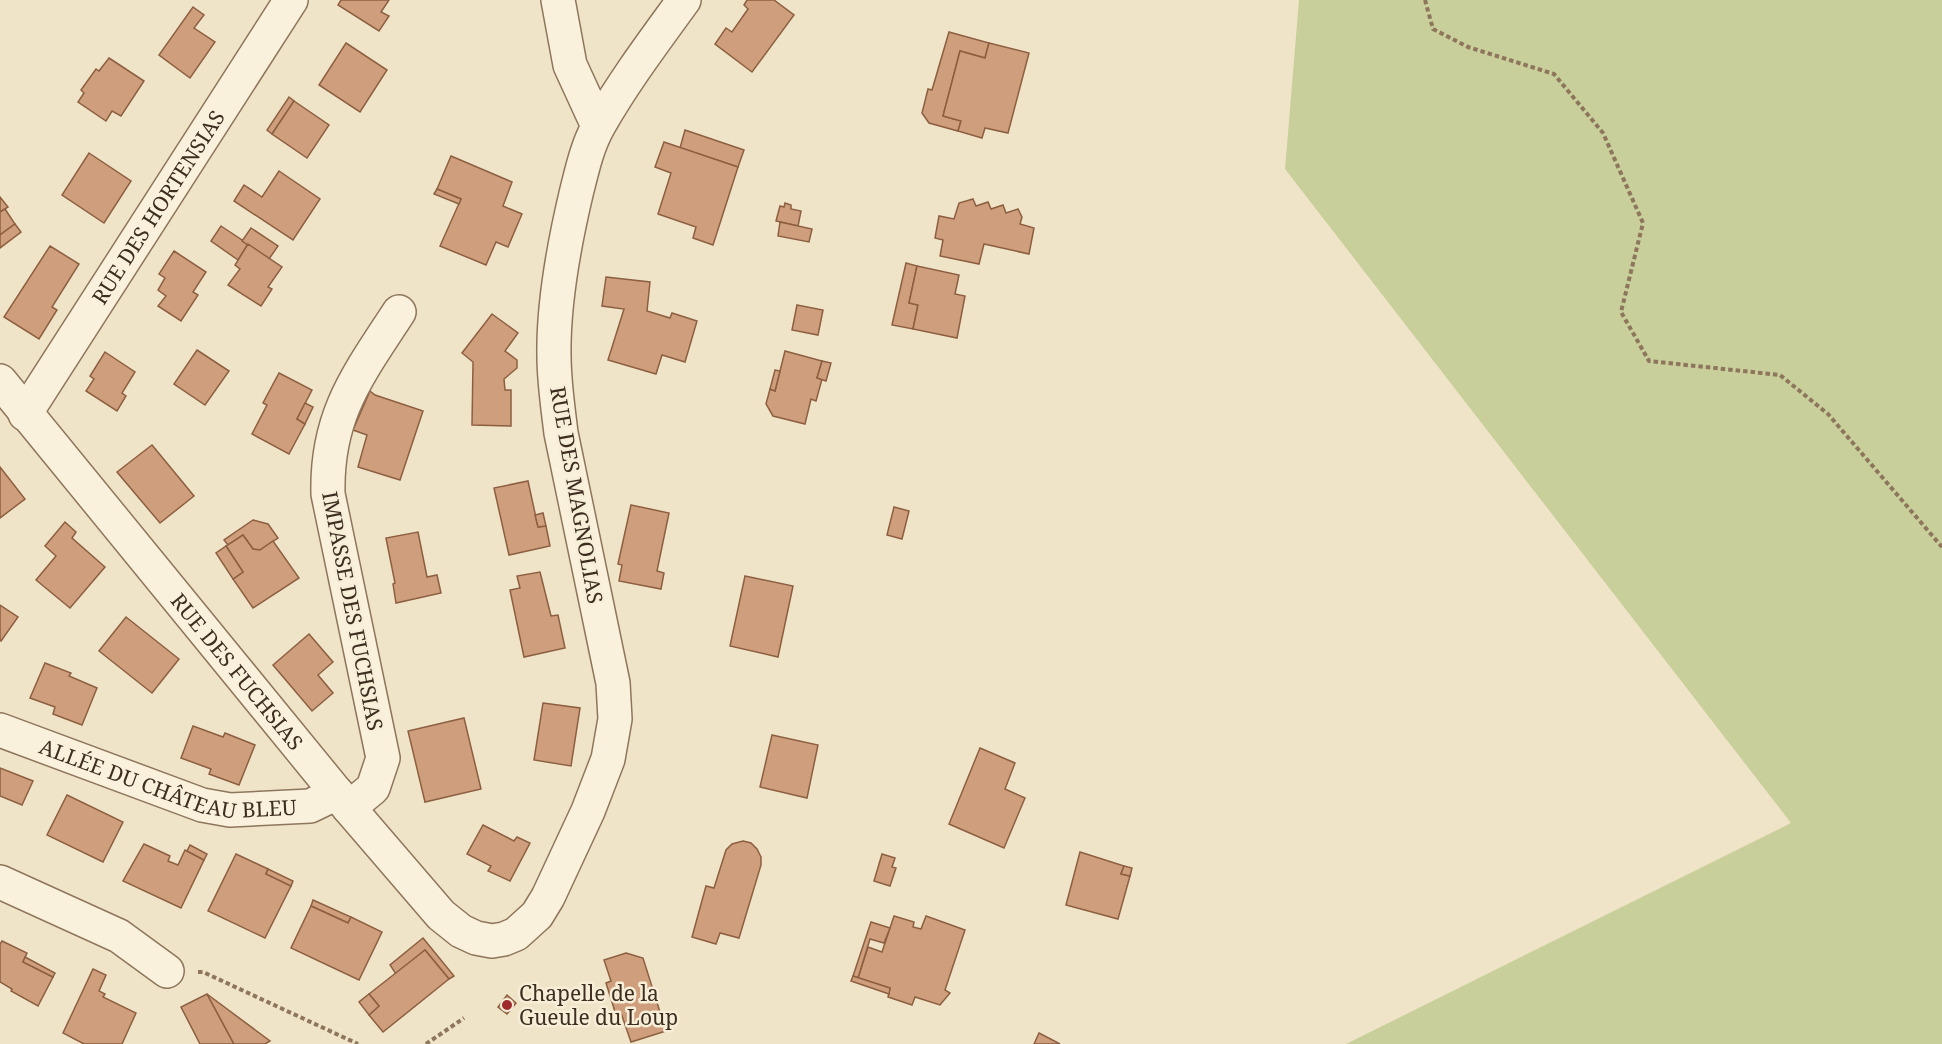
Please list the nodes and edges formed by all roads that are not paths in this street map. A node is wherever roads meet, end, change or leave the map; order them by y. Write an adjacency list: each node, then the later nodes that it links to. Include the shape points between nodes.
1 (291, 0): 7 (street, RUE DES HORTENSIAS)
2 (558, 0): 4 (street, via 570,65)
3 (684, 0): 4 (street, RUE DES MAGNOLIAS)
4 (598, 126): 11 (street, RUE DES MAGNOLIAS, via 586,154 570,217 557,298 554,354 561,434 613,683 615,719 608,759 548,897 537,915 516,934)
5 (399, 312): 9 (street, IMPASSE DES FUCHSIAS, via 355,378 339,416 327,469 328,494 383,758 373,788)
6 (0, 381): 7 (street, RUE DES FUCHSIAS)
7 (25, 414): 9 (street, RUE DES FUCHSIAS)
8 (0, 730): 9 (street, ALLÉE DU CHÂTEAU BLEU, via 202,806 230,810 310,806)
9 (343, 800): 11 (street, RUE DES FUCHSIAS, via 441,915 461,931)
10 (0, 882): 12 (street, via 119,936)
11 (492, 941)
12 (167, 971)

